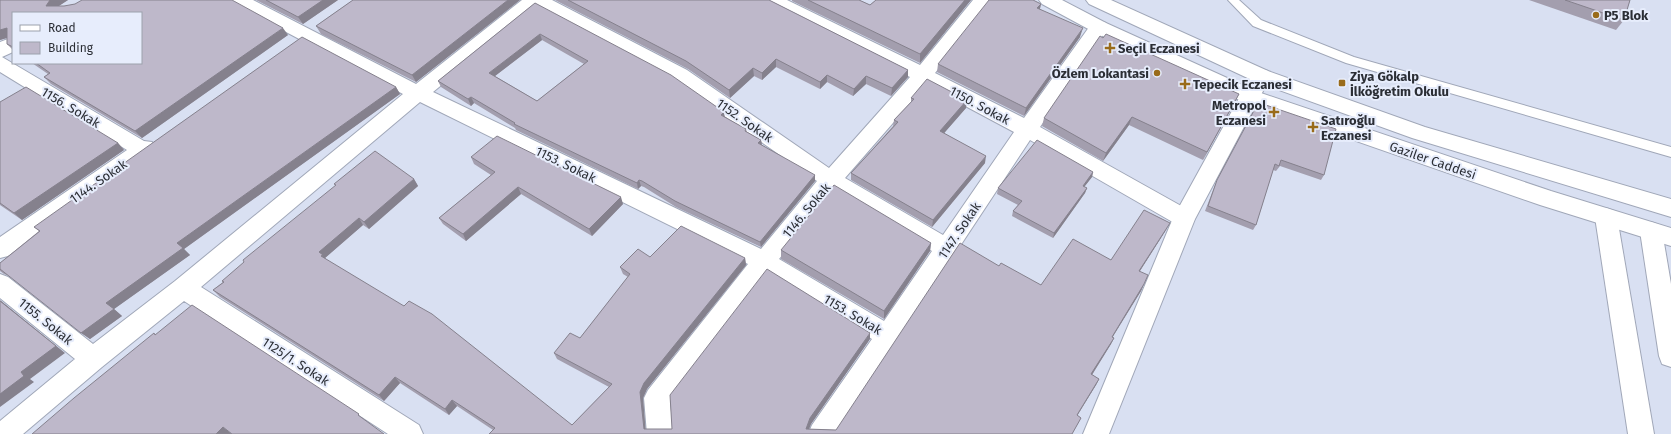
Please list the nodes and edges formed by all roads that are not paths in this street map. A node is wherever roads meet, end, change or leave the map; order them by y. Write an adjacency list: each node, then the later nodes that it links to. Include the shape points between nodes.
1 (239, 0): 11 (street, 1153. Sokak)
2 (534, 0): 18 (street)
3 (538, 0): 24 (street, 1152. Sokak, via 680,75)
4 (772, 0): 16 (street, 1150. Sokak)
5 (983, 0): 16 (street, 1146. Sokak)
6 (1048, 0): 10 (street, Gaziler Caddesi)
7 (1095, 0): 17 (street, Gaziler Caddesi)
8 (1233, 0): 23 (lane, via 1256,23 1350,60)
9 (323, 22): 11 (street)
10 (1099, 27): 19 (street, Gaziler Caddesi); 20 (street, 1147. Sokak)
11 (305, 35): 13 (street); 18 (street, 1153. Sokak)
12 (12, 44): 14 (street)
13 (285, 49)
14 (0, 51)
15 (0, 63): 22 (street, 1156. Sokak)
16 (924, 74): 20 (street, 1150. Sokak); 24 (street, 1146. Sokak)
17 (1261, 76): 19 (street); 25 (street, Gaziler Caddesi, via 1419,133)
18 (418, 93): 34 (street, 1153. Sokak); 36 (street)
19 (1251, 97): 28 (street, Gaziler Caddesi); 29 (street)
20 (1027, 129): 29 (street, 1150. Sokak); 33 (street, 1147. Sokak)
21 (162, 136): 22 (street, 1144. Sokak)
22 (143, 150): 32 (street, 1144. Sokak)
23 (1671, 152)
24 (831, 180): 33 (street, 1152. Sokak); 34 (street, 1146. Sokak)
25 (1595, 186): 26 (street); 27 (street, Gaziler Caddesi)
26 (1630, 207): 28 (street, via 1612,210); 30 (street); 31 (street)
27 (1671, 208)
28 (1606, 217): 31 (street, Gaziler Caddesi); 45 (street)
29 (1184, 218): 44 (street)
30 (1671, 219)
31 (1661, 234): 38 (street)
32 (0, 249)
33 (947, 249): 37 (street, 1147. Sokak)
34 (764, 261): 37 (street, 1153. Sokak); 42 (street, 1146. Sokak, via 657,398)
35 (0, 284): 39 (street, 1155. Sokak)
36 (183, 288): 39 (street); 41 (street, 1125/1. Sokak)
37 (888, 336): 43 (street, 1147. Sokak)
38 (1671, 356)
39 (93, 359): 40 (street)
40 (4, 434)
41 (410, 434)
42 (660, 434)
43 (821, 434)
44 (1096, 434)
45 (1641, 434)

